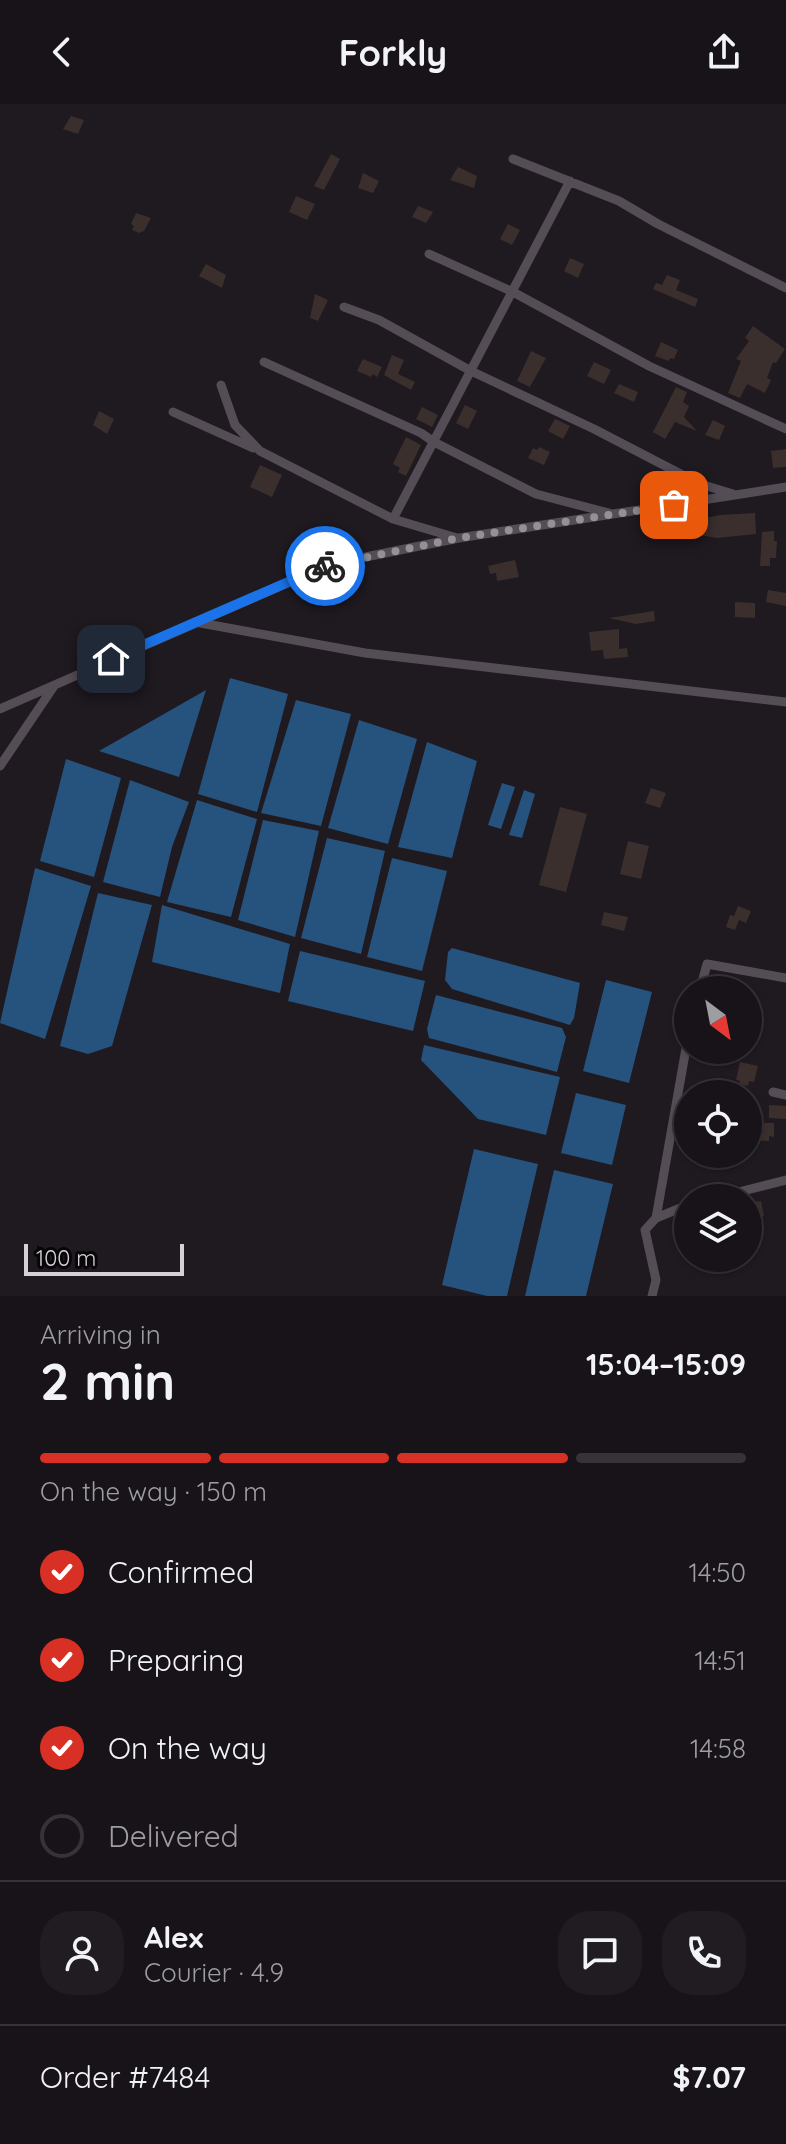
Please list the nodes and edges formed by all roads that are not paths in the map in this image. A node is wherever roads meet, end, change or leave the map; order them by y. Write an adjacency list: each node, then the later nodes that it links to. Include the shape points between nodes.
1 (513, 159): 2 (street)
2 (570, 181): 4 (street); 5 (street)
3 (429, 254): 5 (street)
4 (786, 288)
5 (513, 292): 8 (street); 11 (street, via 649,366)
6 (344, 307): 8 (street, via 379,320)
7 (264, 362): 12 (street)
8 (471, 371): 12 (street); 15 (street, via 700,484)
9 (221, 385): 13 (street, via 235,425)
10 (173, 412): 13 (street)
11 (786, 429)
12 (434, 442): 16 (street, via 536,494); 17 (street)
13 (260, 451): 17 (street)
14 (786, 487): 15 (street)
15 (735, 495): 16 (street)
16 (612, 514): 18 (street)
17 (393, 519): 18 (street)
18 (459, 538): 19 (street, via 331,564)
19 (193, 622): 20 (street); 21 (street, via 365,653)
20 (56, 684): 22 (street); 23 (street)
21 (785, 698)
22 (0, 709)
23 (0, 766)
24 (704, 976): 25 (street, via 707,964)
25 (786, 978)
26 (683, 1064): 32 (street)
27 (773, 1092): 28 (street)
28 (786, 1095)
29 (786, 1180): 30 (street)
30 (762, 1186)
31 (674, 1211): 32 (street)
32 (656, 1218): 33 (street, via 645,1230 656,1280)
33 (652, 1296)

